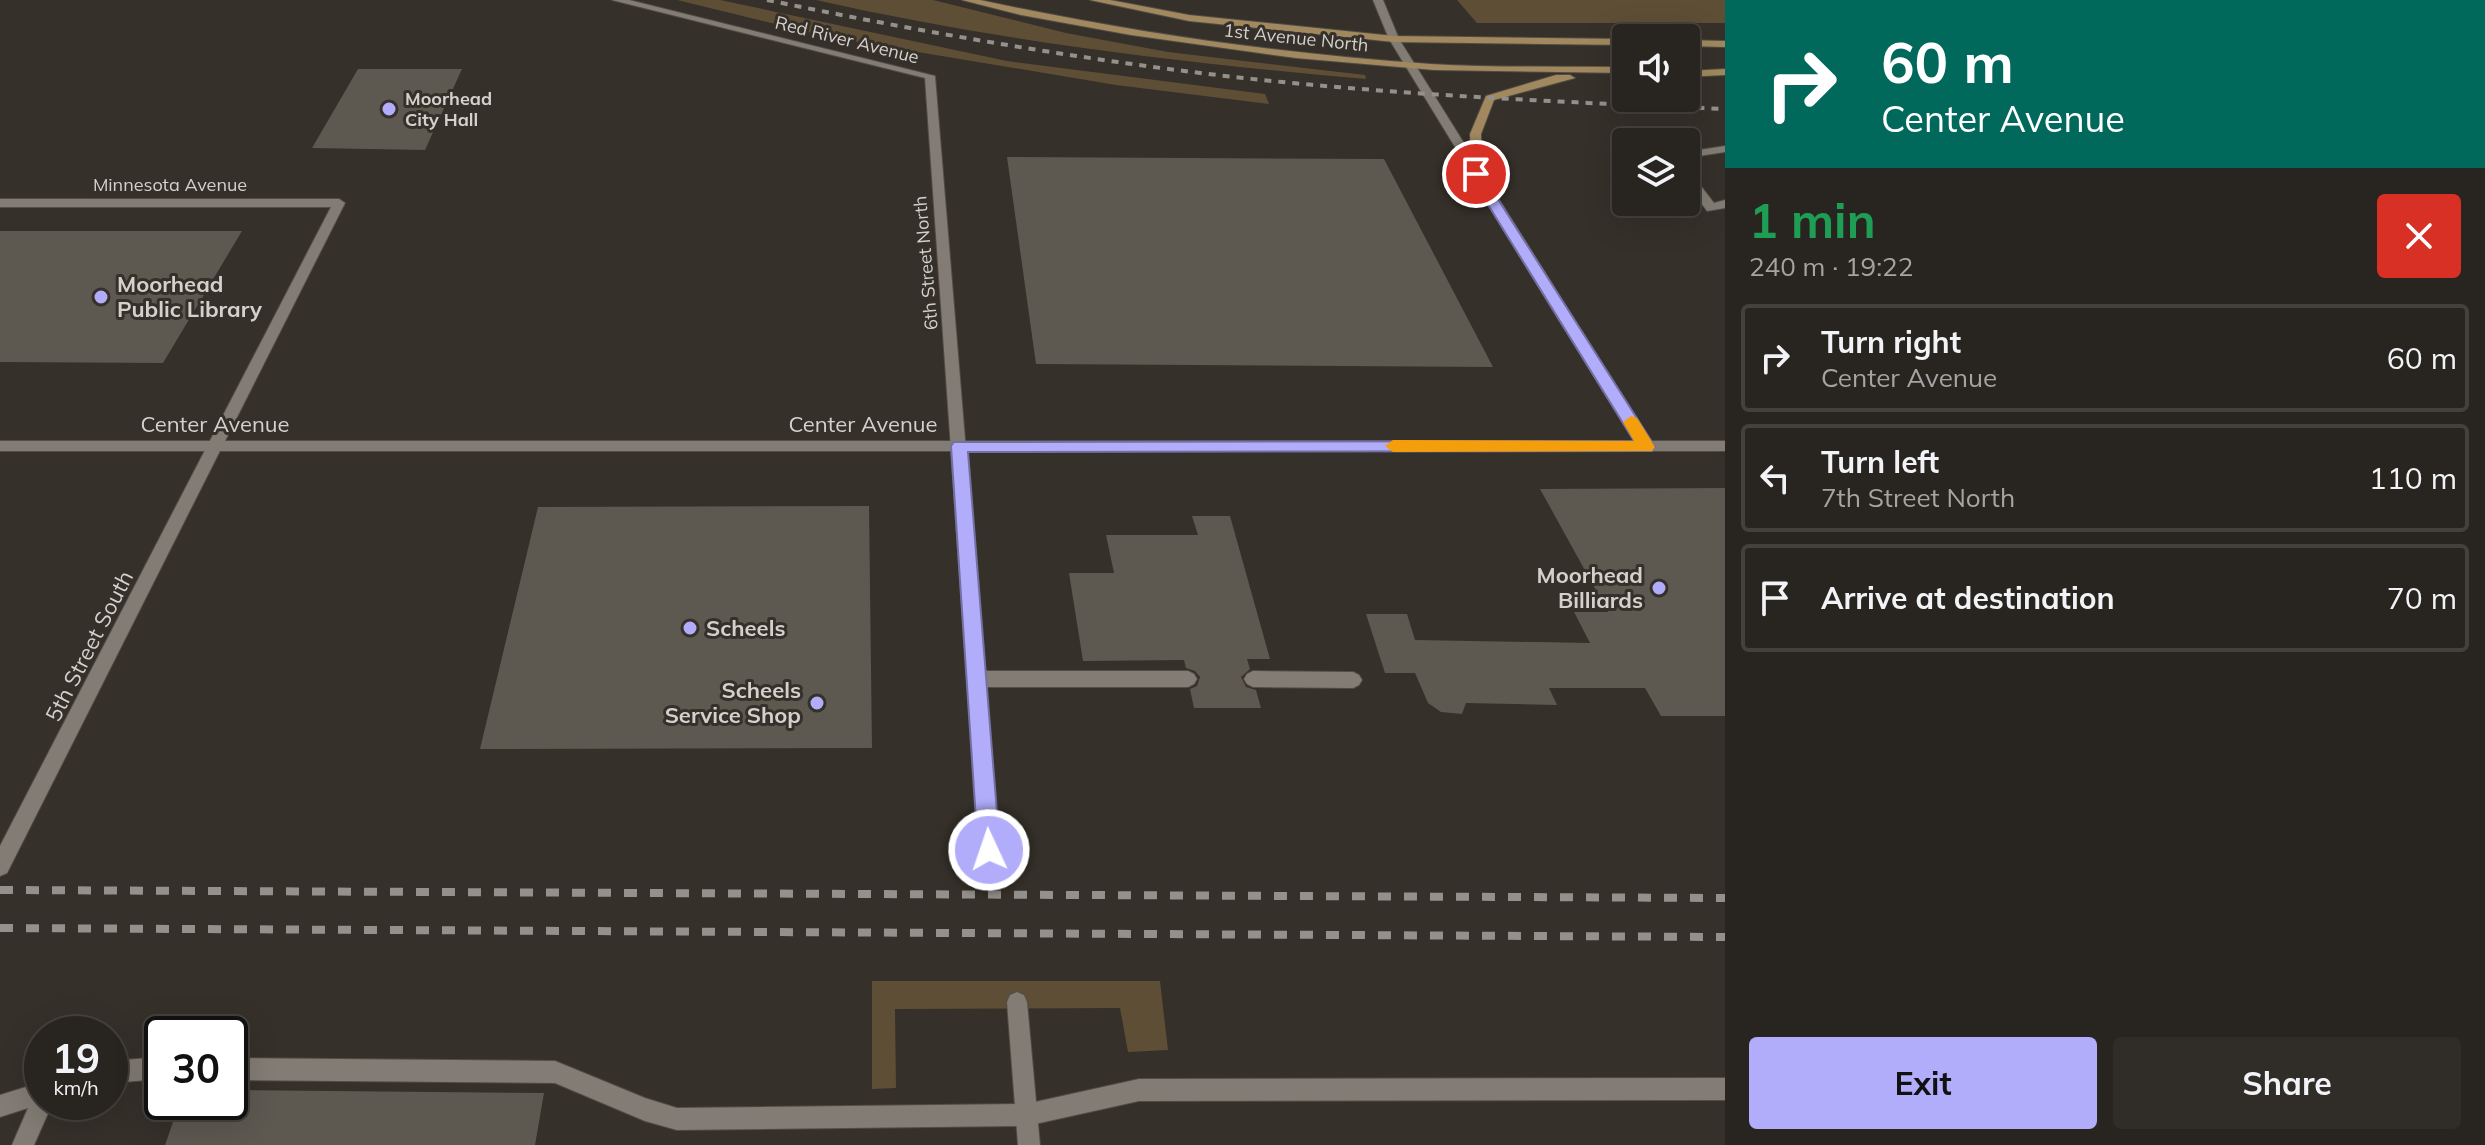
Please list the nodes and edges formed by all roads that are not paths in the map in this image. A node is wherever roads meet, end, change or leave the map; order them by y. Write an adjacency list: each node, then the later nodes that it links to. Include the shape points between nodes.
1 (617, 0): 14 (street, Red River Avenue)
2 (967, 0): 9 (main road, 1st Avenue North, via 1236,49)
3 (1095, 0): 5 (main road, 1st Avenue North, via 1189,18)
4 (1378, 0): 5 (street)
5 (1394, 39): 6 (main road, 1st Avenue North); 9 (street)
6 (1612, 42)
7 (1700, 43): 8 (main road)
8 (1725, 44)
9 (1410, 66): 12 (main road, 1st Avenue North); 17 (street)
10 (1700, 72): 11 (main road)
11 (1725, 72)
12 (1612, 73)
13 (1612, 74): 17 (main road, via 1556,78 1490,98 1473,143)
14 (930, 76): 24 (street, 6th Street North)
15 (1725, 149): 16 (street)
16 (1700, 153)
17 (1476, 174): 26 (street)
18 (1700, 193): 21 (street, via 1711,208)
19 (0, 203): 20 (street, Minnesota Avenue)
20 (339, 203): 23 (street, 5th Street South)
21 (1725, 204)
22 (0, 446): 23 (street, Center Avenue)
23 (217, 446): 24 (street, Center Avenue); 32 (street, 5th Street South)
24 (960, 446): 26 (street, Center Avenue); 27 (street, 6th Street North)
25 (1725, 446): 26 (street, Center Avenue)
26 (1646, 447)
27 (977, 679): 28 (street); 31 (street, 6th Street North)
28 (1188, 679)
29 (1253, 679): 30 (street)
30 (1353, 680)
31 (989, 850)
32 (0, 866)
33 (1017, 1002): 38 (street)
34 (248, 1069): 38 (street, via 555,1072 588,1082 651,1114 677,1119)
35 (1725, 1089): 38 (street, via 1139,1090)
36 (24, 1099): 37 (street)
37 (0, 1106)
38 (1026, 1115): 41 (street)
39 (34, 1120): 40 (street)
40 (23, 1145)
41 (1029, 1145)

